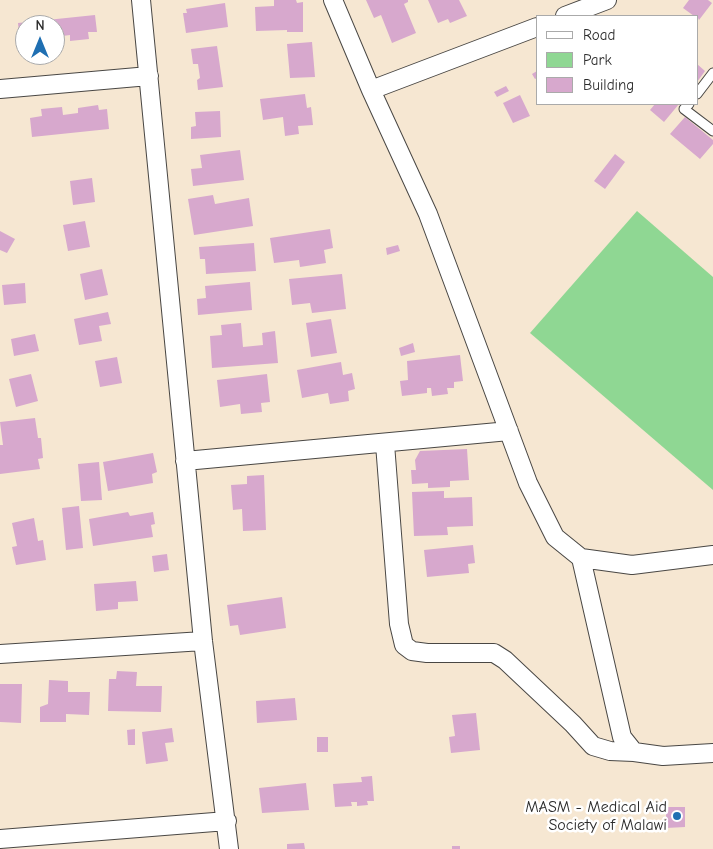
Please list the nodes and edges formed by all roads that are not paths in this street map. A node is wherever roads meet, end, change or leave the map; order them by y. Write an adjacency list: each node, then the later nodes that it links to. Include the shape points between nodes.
1 (141, 0): 7 (street)
2 (332, 0): 9 (street)
3 (608, 0): 4 (street)
4 (568, 15)
5 (536, 27): 9 (street)
6 (713, 73): 10 (lane)
7 (149, 76): 8 (street); 15 (street)
8 (0, 89)
9 (371, 90): 13 (street, via 428,214)
10 (698, 93)
11 (688, 105): 12 (lane, via 684,110)
12 (713, 131)
13 (509, 431): 14 (street); 17 (street, via 528,483 555,537)
14 (385, 444): 15 (street); 20 (street, via 399,624 404,645 412,651 427,653 494,654 505,660 560,711 593,746)
15 (186, 461): 18 (street)
16 (713, 555): 17 (street, via 632,565)
17 (581, 558): 20 (street, via 622,737)
18 (203, 641): 19 (street); 22 (street)
19 (0, 654)
20 (634, 752): 21 (street, via 662,756)
21 (713, 754)
22 (227, 821): 23 (street); 24 (street)
23 (0, 839)
24 (229, 849)

